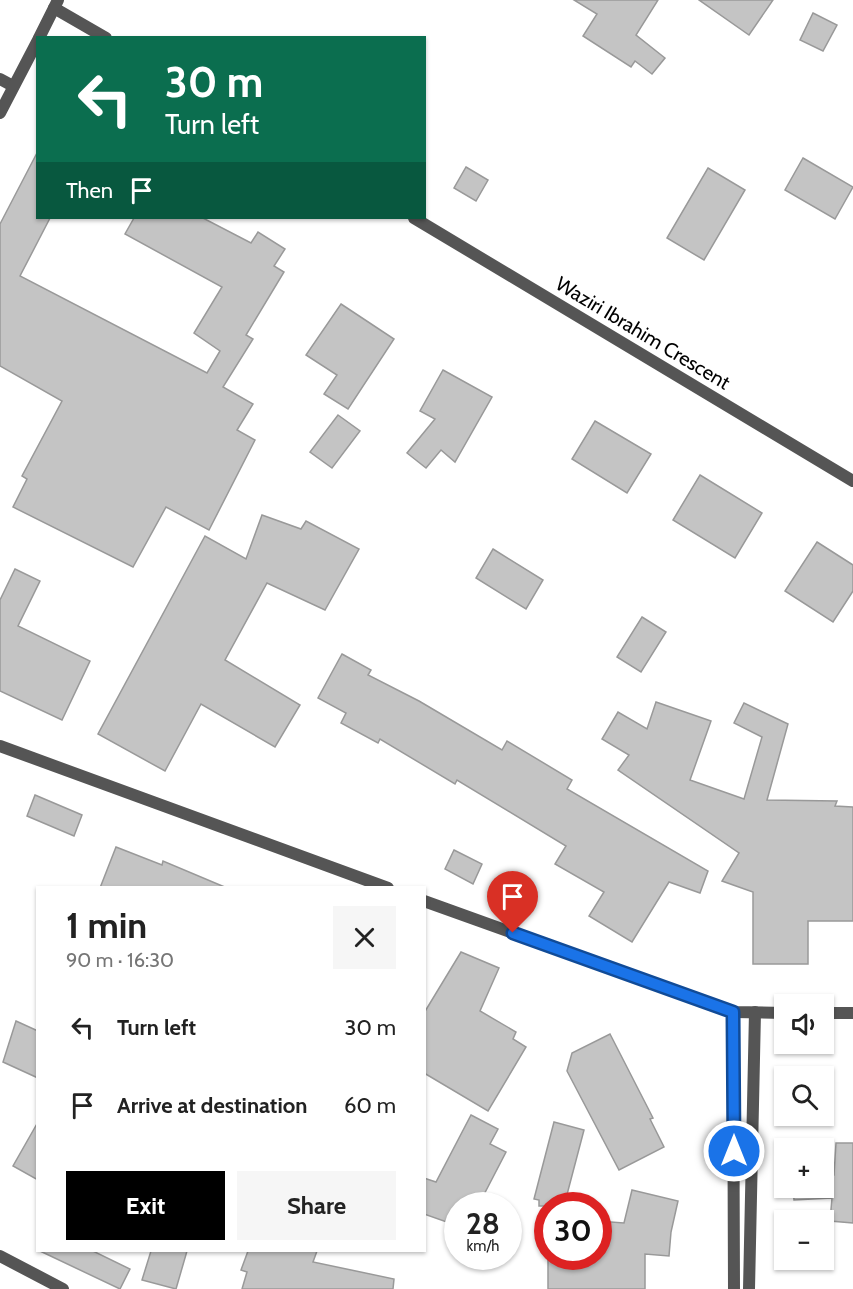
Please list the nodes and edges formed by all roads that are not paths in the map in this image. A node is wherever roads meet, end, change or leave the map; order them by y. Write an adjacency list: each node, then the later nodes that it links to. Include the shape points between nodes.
1 (56, 4): 2 (street); 3 (street)
2 (40, 36)
3 (103, 36)
4 (36, 43): 6 (street)
5 (0, 79): 6 (street)
6 (13, 86): 7 (street)
7 (0, 114)
8 (416, 219): 9 (street, Waziri Ibrahim Crescent)
9 (853, 481)
10 (0, 746): 11 (street)
11 (383, 886)
12 (426, 902): 13 (street)
13 (733, 1012): 14 (street); 20 (street)
14 (755, 1012): 15 (street); 21 (street)
15 (774, 1013)
16 (834, 1013): 17 (street)
17 (853, 1013)
18 (0, 1256): 19 (street)
19 (63, 1289)
20 (734, 1289)
21 (749, 1289)

